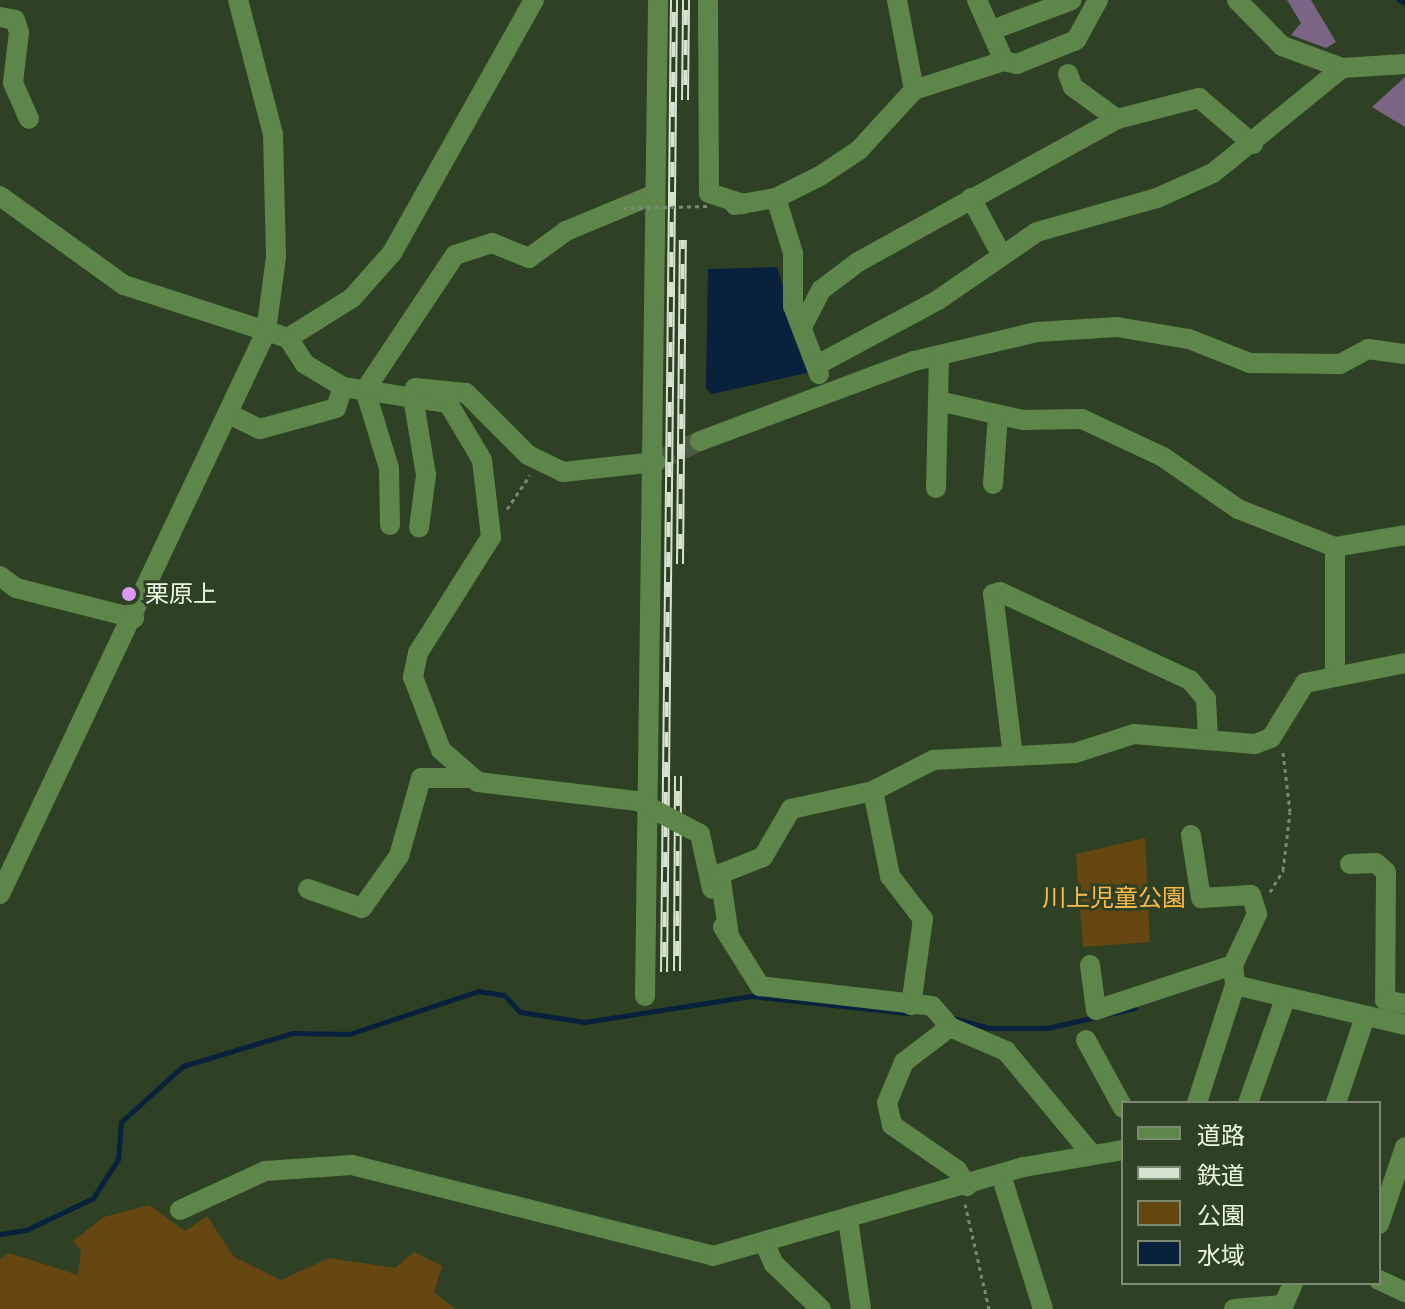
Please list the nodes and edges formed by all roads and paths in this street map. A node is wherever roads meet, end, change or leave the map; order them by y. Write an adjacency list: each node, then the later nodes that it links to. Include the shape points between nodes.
1 (238, 0): 28 (street, via 273,134 276,257)
2 (534, 0): 29 (street, via 392,253 352,298)
3 (658, 0): 20 (street)
4 (708, 0): 22 (street, via 709,193 739,205)
5 (897, 0): 16 (street)
6 (977, 0): 11 (street)
7 (1072, 0): 11 (street)
8 (1098, 0): 12 (street, via 1076,40 1017,64)
9 (1237, 0): 14 (street, via 1282,46)
10 (4, 11): 17 (street, via 19,32 13,83)
11 (992, 30): 12 (street)
12 (1004, 61): 16 (street)
13 (1405, 64): 14 (street)
14 (1342, 68): 19 (street)
15 (1068, 74): 18 (street, via 1073,87)
16 (914, 90): 22 (street, via 859,150)
17 (29, 119)
18 (1117, 119): 19 (street, via 1199,98); 23 (street)
19 (1253, 144): 26 (street, via 1213,173 1157,198 1037,232)
20 (655, 194): 25 (street); 42 (street)
21 (0, 196): 28 (street, via 124,285)
22 (776, 198): 27 (street, via 786,214)
23 (971, 198): 26 (street); 27 (street, via 821,290)
24 (709, 206): 25 (path, bridge)
25 (623, 208): 34 (street, via 566,231 529,258 492,243 455,255)
26 (1001, 254): 32 (street, via 938,300)
27 (802, 327): 32 (street)
28 (266, 332): 29 (street); 39 (street)
29 (288, 338): 33 (street, via 305,364)
30 (1405, 354): 31 (street, via 1368,349 1340,364 1250,363 1189,339 1117,327 997,337)
31 (939, 358): 35 (street); 37 (street)
32 (817, 365): 35 (street)
33 (343, 387): 34 (street); 39 (street, via 336,408 260,429)
34 (365, 390): 36 (street); 46 (street, via 389,468)
35 (822, 394): 40 (street)
36 (409, 396): 41 (street, via 405,388 466,393); 45 (street, via 448,403 461,419 482,460); 47 (street, via 426,475)
37 (943, 402): 38 (street); 44 (street, via 932,458)
38 (998, 415): 43 (street); 49 (street, via 1082,419 1163,457 1238,509)
39 (233, 416): 51 (street)
40 (700, 441)
41 (537, 461): 42 (street, via 563,472); 45 (path)
42 (655, 462): 67 (street)
43 (993, 484)
44 (936, 488)
45 (493, 523): 57 (street, via 418,653 413,677 441,750)
46 (390, 525)
47 (419, 528)
48 (1405, 535): 49 (street)
49 (1335, 547): 53 (street)
50 (0, 576): 51 (street, via 16,588)
51 (134, 618): 62 (street)
52 (1405, 663): 53 (street)
53 (1335, 675): 54 (street, via 1305,683)
54 (1278, 728): 55 (street, via 1255,744); 63 (path, via 1290,812 1283,870)
55 (1208, 739): 56 (street, via 1134,734 1075,753); 56 (street, via 1206,699 1190,680 1000,592 993,594)
56 (1013, 756): 58 (street, via 933,760)
57 (473, 778): 61 (street, via 421,778 399,856 362,908); 64 (street, bridge, via 638,801 700,834 714,911)
58 (873, 791): 64 (street, via 791,809 763,857 720,874); 70 (street, via 890,876 923,919)
59 (1191, 835): 63 (street, via 1201,898 1251,895)
60 (1350, 864): 69 (street, via 1376,863 1386,872 1385,1000)
61 (308, 889)
62 (0, 894)
63 (1257, 914): 66 (street)
64 (729, 936): 70 (street, via 760,986)
65 (1090, 965): 66 (street, via 1096,1010)
66 (1235, 975): 68 (street); 75 (street)
67 (645, 996)
68 (1285, 999): 71 (street); 76 (street)
69 (1405, 1004)
70 (911, 1005): 72 (street)
71 (1365, 1017): 73 (street); 77 (street)
72 (943, 1019): 81 (street, via 1006,1051); 83 (street, via 904,1062 887,1103 892,1125 957,1170)
73 (1405, 1025)
74 (1086, 1040): 78 (street)
75 (1198, 1101)
76 (1249, 1101)
77 (1337, 1101)
78 (1121, 1104)
79 (1405, 1147): 85 (street)
80 (1121, 1150): 81 (street)
81 (1090, 1152): 82 (street)
82 (1001, 1175): 83 (street); 95 (street)
83 (964, 1187): 86 (street); 94 (path)
84 (180, 1210): 87 (street, via 265,1171 352,1165 713,1256)
85 (1381, 1218)
86 (848, 1219): 87 (street); 93 (street)
87 (764, 1242): 92 (street, via 774,1264)
88 (1381, 1281): 90 (street)
89 (1292, 1285): 91 (street)
90 (1405, 1292)
91 (1282, 1307): 96 (street)
92 (821, 1309)
93 (861, 1309)
94 (989, 1309)
95 (1043, 1309)
96 (1234, 1309)

